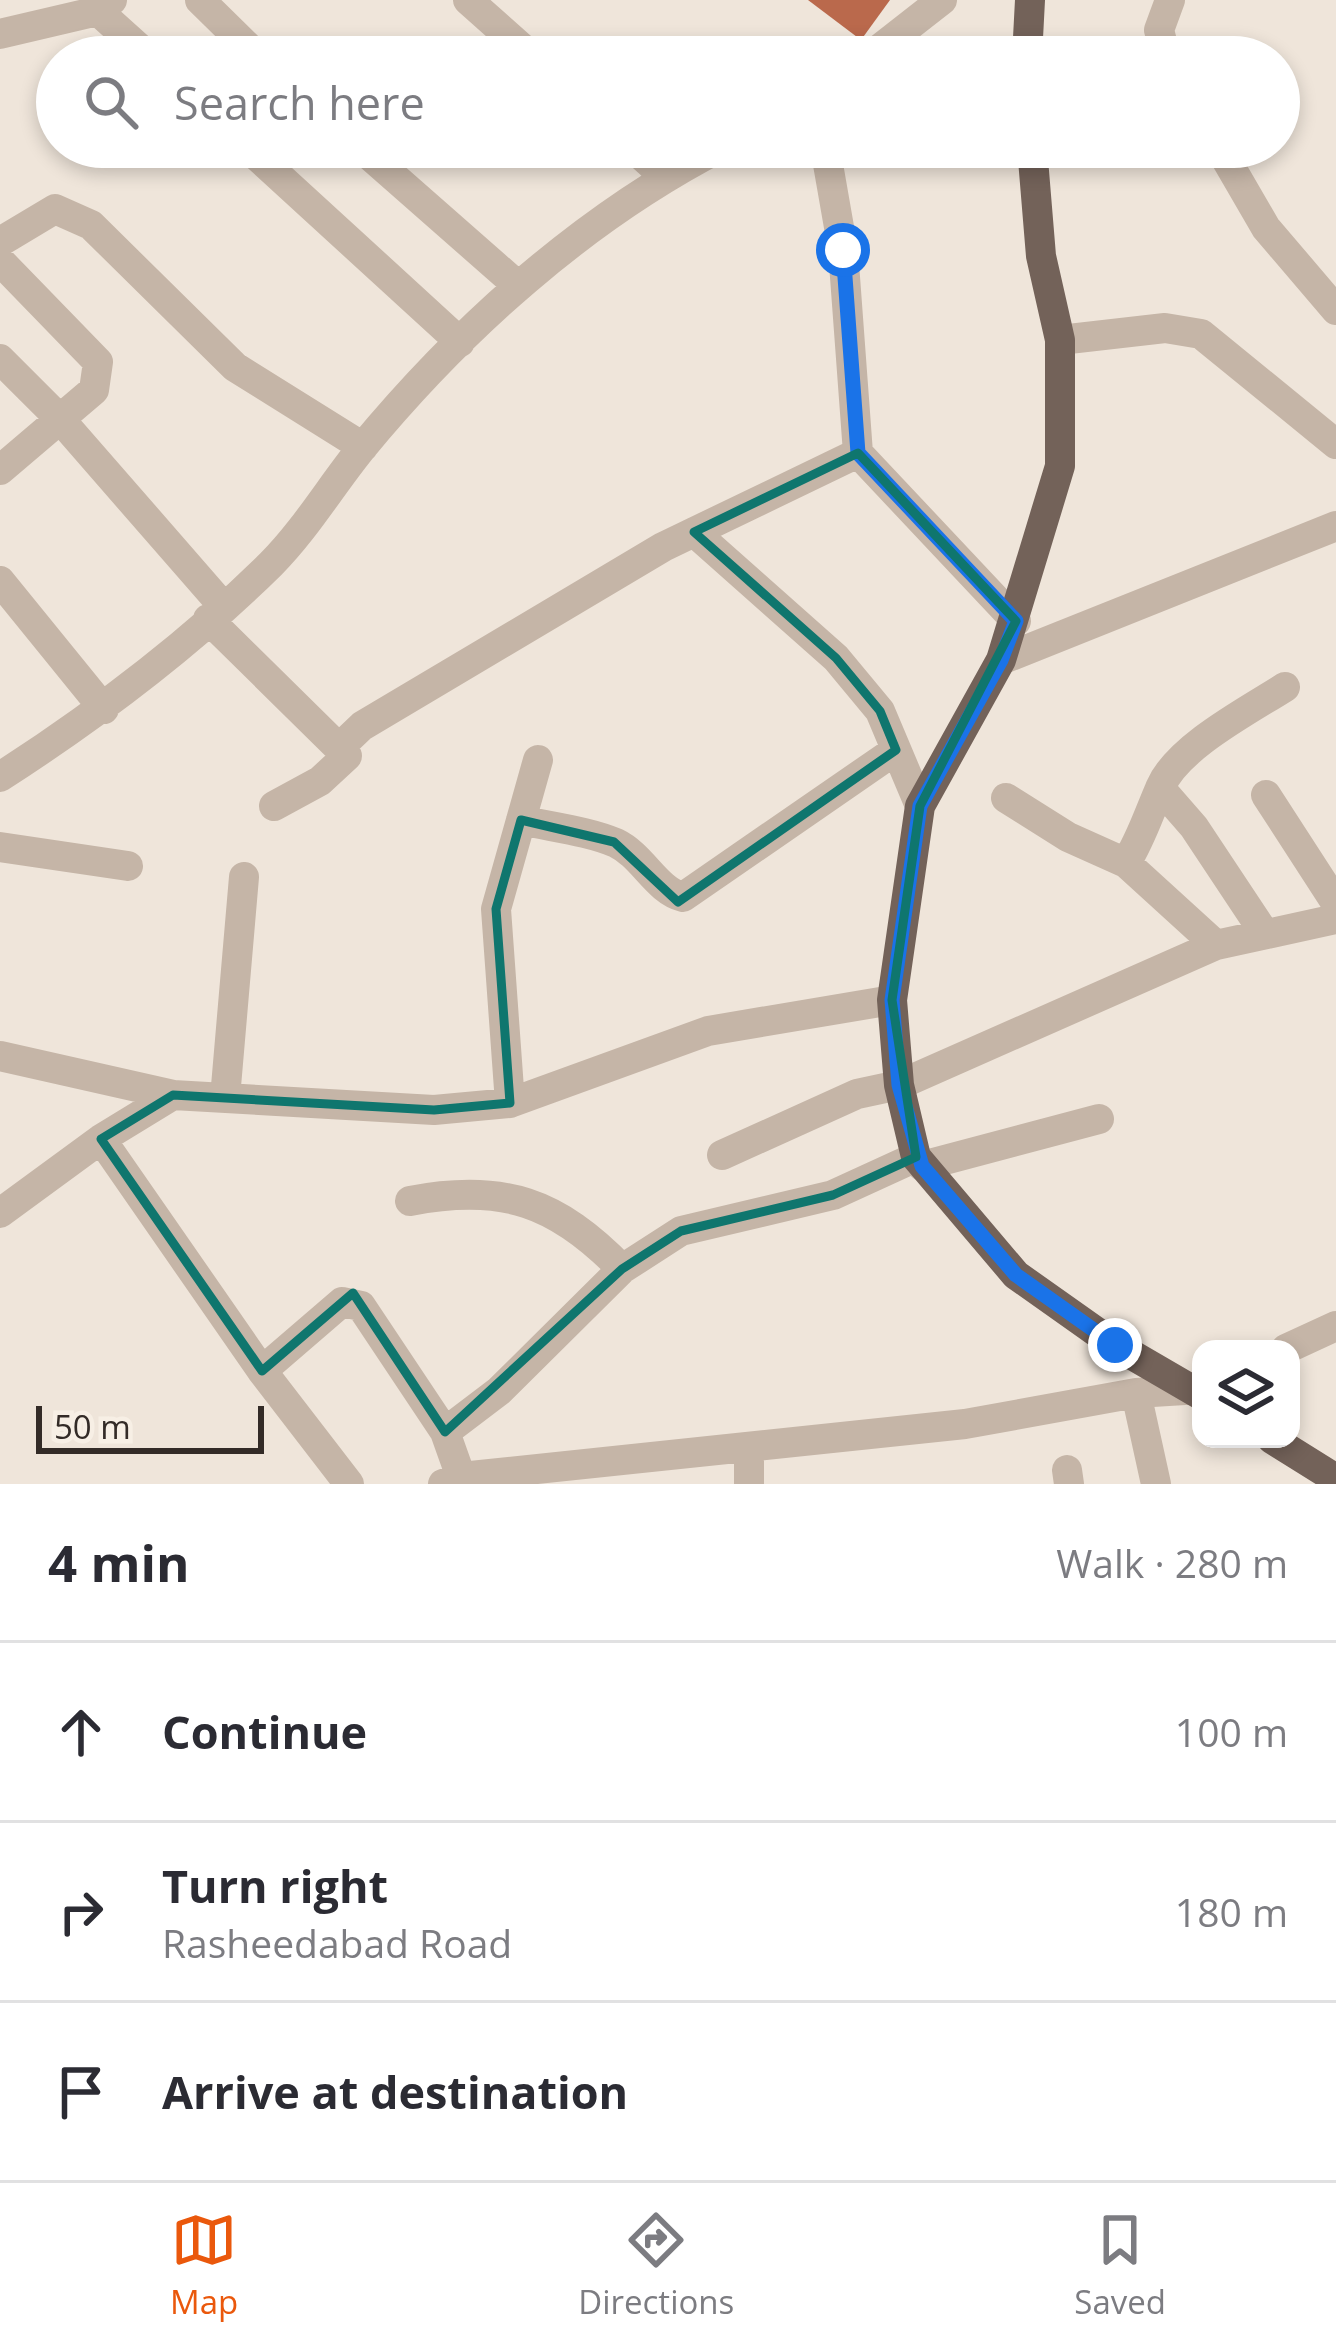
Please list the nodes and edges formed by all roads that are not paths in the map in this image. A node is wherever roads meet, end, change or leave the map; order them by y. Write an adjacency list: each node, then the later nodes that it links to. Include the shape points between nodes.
1 (200, 0): 9 (street)
2 (468, 0): 10 (street)
3 (942, 0): 11 (street)
4 (1030, 0): 12 (main road)
5 (1170, 0): 13 (street)
6 (105, 6): 7 (street); 8 (street)
7 (0, 34)
8 (131, 36)
9 (237, 36)
10 (508, 36)
11 (895, 36)
12 (1028, 36)
13 (1161, 36)
14 (270, 168): 27 (street)
15 (384, 168): 24 (street)
16 (655, 168): 21 (street)
17 (680, 168): 21 (street)
18 (829, 168): 32 (street)
19 (1034, 168): 26 (main road, via 1041,256)
20 (1231, 168): 25 (street, via 1266,228)
21 (664, 176): 24 (street)
22 (0, 242): 31 (street, via 55,209 72,213 235,367)
23 (0, 262): 29 (street, via 98,362 94,390)
24 (517, 286): 27 (street)
25 (1336, 310)
26 (1060, 340): 30 (street, via 1165,328 1201,334); 38 (main road, via 1060,466)
27 (460, 342): 31 (street)
28 (0, 359): 29 (street)
29 (60, 419): 33 (street); 37 (street)
30 (1336, 444)
31 (363, 447): 37 (street, via 273,562)
32 (858, 453): 35 (street); 38 (street)
33 (0, 470)
34 (1334, 530): 39 (street)
35 (694, 532): 42 (street, via 362,726); 43 (street, via 836,658 880,711)
36 (0, 581): 41 (street)
37 (215, 612): 41 (street); 42 (street)
38 (1016, 621): 39 (main road)
39 (1001, 660): 50 (main road)
40 (1285, 687): 46 (street, via 1216,731)
41 (104, 709): 45 (street)
42 (341, 746): 49 (street, via 344,764)
43 (896, 750): 50 (street); 51 (street, via 682,897 614,842)
44 (538, 760): 51 (street)
45 (0, 777)
46 (1160, 788): 53 (street, via 1149,827); 58 (street)
47 (1267, 795): 56 (street)
48 (1006, 798): 53 (street)
49 (274, 806)
50 (920, 806): 60 (main road)
51 (521, 820): 65 (street, via 496,909)
52 (0, 847): 54 (street)
53 (1126, 863): 59 (street)
54 (128, 866)
55 (244, 877): 64 (street)
56 (1336, 903)
57 (1336, 919): 58 (street)
58 (1264, 934): 59 (street)
59 (1216, 945): 62 (street)
60 (892, 1000): 62 (main road); 65 (street, via 708,1031)
61 (0, 1055): 63 (street)
62 (899, 1085): 68 (street, via 857,1094); 69 (main road)
63 (173, 1095): 64 (street); 67 (street)
64 (226, 1098): 65 (street, via 434,1110)
65 (510, 1103)
66 (1099, 1119): 69 (street)
67 (101, 1138): 71 (street); 75 (street)
68 (722, 1155)
69 (919, 1161): 72 (street, via 833,1195 681,1231); 76 (main road, via 1016,1275)
70 (410, 1201): 72 (street, via 461,1192 549,1210 583,1229)
71 (0, 1213)
72 (622, 1269): 79 (street)
73 (1336, 1326): 74 (street)
74 (1300, 1343)
75 (262, 1371): 79 (street, via 342,1302 354,1303); 85 (street)
76 (1192, 1388)
77 (1192, 1392): 78 (street)
78 (1136, 1393): 80 (street, via 964,1424); 87 (street)
79 (445, 1432): 84 (street)
80 (749, 1447): 82 (street); 86 (street)
81 (1286, 1448): 83 (main road)
82 (546, 1476): 84 (street)
83 (1336, 1479)
84 (452, 1481)
85 (349, 1484)
86 (749, 1484)
87 (1156, 1484)

